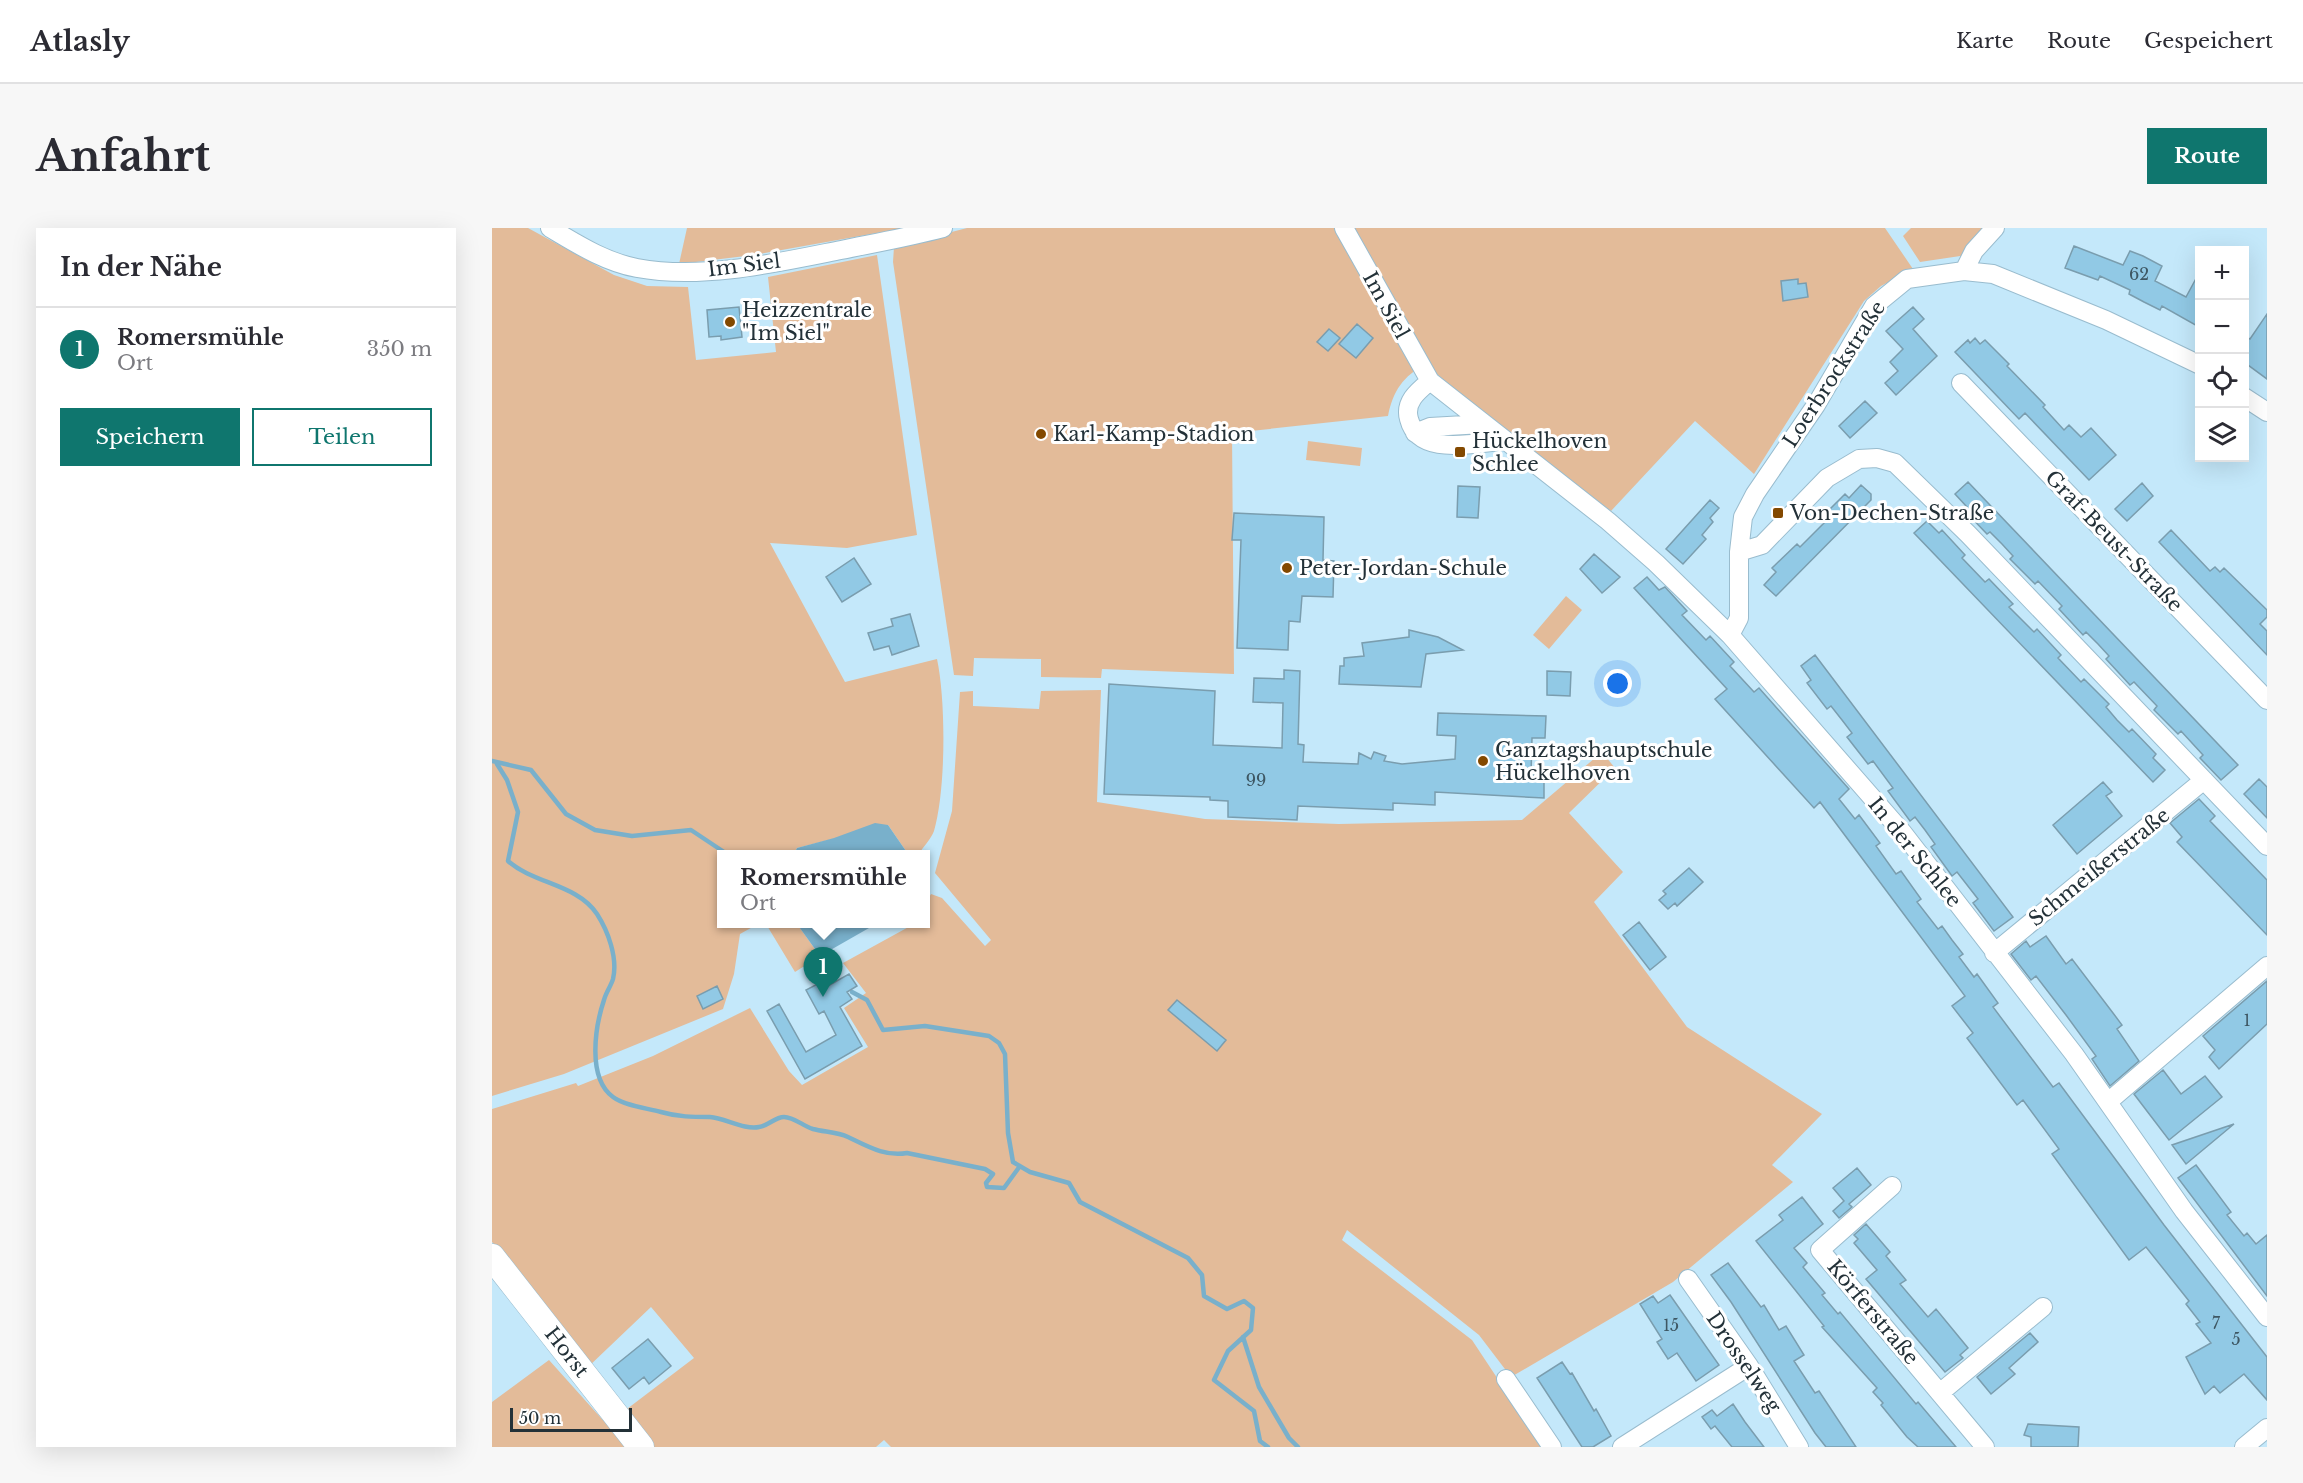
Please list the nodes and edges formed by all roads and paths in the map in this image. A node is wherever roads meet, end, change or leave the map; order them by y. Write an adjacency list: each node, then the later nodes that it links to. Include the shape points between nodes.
1 (550, 228): 2 (street, Im Siel, via 598,255 666,271 792,260)
2 (943, 228)
3 (1344, 228): 7 (street, Im Siel)
4 (1995, 228): 5 (street, via 1974,251)
5 (1964, 270): 6 (street, Loerbrockstraße, via 1993,274 2049,296); 14 (street, Loerbrockstraße, via 1907,279 1874,306 1816,405 1755,494 1743,517)
6 (2195, 363)
7 (1430, 381): 11 (street, In der Schlee); 12 (street, via 1412,399 1407,413)
8 (1961, 383): 16 (street, Graf-Beust-Straße)
9 (2249, 400): 10 (street)
10 (2267, 412)
11 (1484, 424): 12 (street, via 1430,427); 13 (street, In der Schlee)
12 (1416, 433): 13 (street, via 1433,444)
13 (1504, 441): 15 (street, In der Schlee, via 1608,520)
14 (1739, 552): 15 (street, Loerbrockstraße, via 1739,618); 17 (street, via 1762,545 1827,478 1859,459 1895,463)
15 (1730, 635): 19 (street, In der Schlee, via 1903,833)
16 (2267, 700)
17 (2204, 780): 18 (street); 19 (street, Schmeißerstraße)
18 (2267, 846)
19 (1994, 952): 21 (street, In der Schlee)
20 (2267, 966): 21 (street)
21 (2108, 1102): 26 (street, In der Schlee, via 2184,1210)
22 (1892, 1186): 29 (street, Körferstraße, via 1820,1250)
23 (492, 1257): 31 (street, Horst)
24 (1688, 1279): 27 (street, Drosselweg)
25 (2043, 1307): 29 (street)
26 (2267, 1317)
27 (1749, 1366): 33 (street); 34 (street, Drosselweg)
28 (1506, 1379): 32 (street)
29 (1941, 1392): 35 (street, Körferstraße)
30 (2267, 1428): 36 (street)
31 (641, 1447)
32 (1552, 1447)
33 (1622, 1447)
34 (1799, 1447)
35 (1985, 1447)
36 (2244, 1447)

